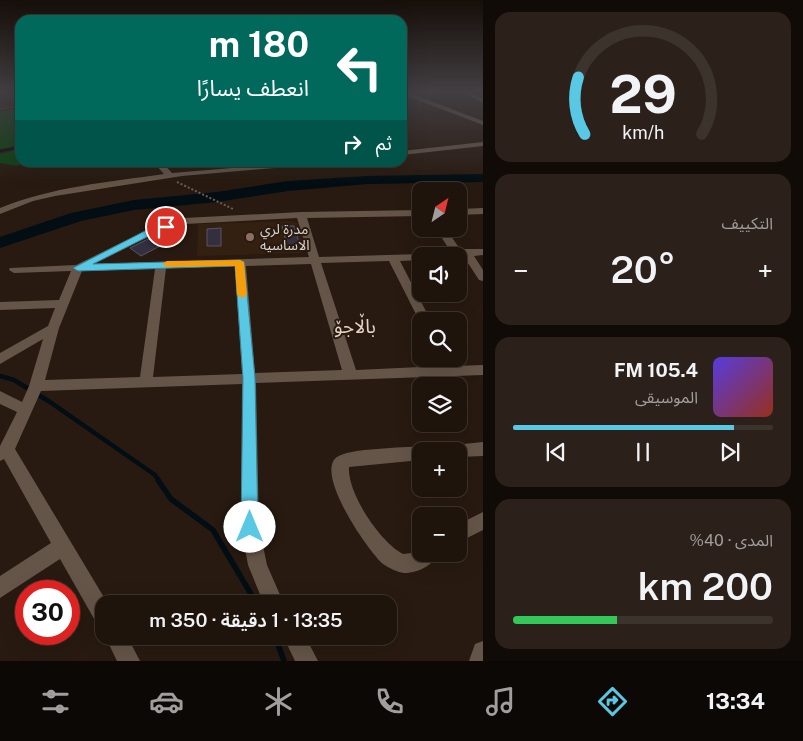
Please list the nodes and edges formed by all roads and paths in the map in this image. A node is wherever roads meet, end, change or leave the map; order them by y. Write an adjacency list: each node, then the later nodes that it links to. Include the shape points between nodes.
1 (483, 144): 2 (street)
2 (407, 152)
3 (162, 167): 5 (street)
4 (279, 167): 5 (street)
5 (170, 176): 6 (street, via 55,193); 11 (path, via 198,194)
6 (0, 211)
7 (483, 211): 8 (street)
8 (468, 212)
9 (412, 213): 10 (street)
10 (301, 214): 11 (street); 16 (street)
11 (250, 216): 20 (street, via 184,221 148,233)
12 (483, 252): 13 (street)
13 (467, 253)
14 (412, 257): 15 (street)
15 (393, 258): 16 (street); 25 (street)
16 (315, 260): 18 (street); 31 (street)
17 (467, 260): 22 (street)
18 (240, 262): 19 (street); 32 (street)
19 (161, 264): 20 (street); 33 (street)
20 (78, 268): 21 (street); 23 (street)
21 (14, 270)
22 (483, 278)
23 (63, 304): 24 (street); 26 (street)
24 (0, 306)
25 (420, 312)
26 (53, 328): 27 (street); 34 (street)
27 (0, 359)
28 (423, 367): 31 (street)
29 (461, 367): 30 (street)
30 (483, 370)
31 (350, 373): 32 (street)
32 (249, 378): 33 (street); 46 (street, via 250,527 258,565)
33 (146, 382): 34 (street)
34 (36, 386): 36 (street)
35 (0, 396): 36 (street)
36 (25, 410): 39 (street)
37 (483, 449): 38 (street)
38 (467, 450)
39 (4, 452): 43 (street)
40 (412, 455): 44 (street, via 348,459 341,463 339,470 352,506 385,555 399,563)
41 (483, 521): 42 (street)
42 (467, 529)
43 (63, 546): 45 (street); 47 (street)
44 (416, 562)
45 (0, 588)
46 (270, 595)
47 (95, 601)
48 (119, 645): 51 (street)
49 (298, 645): 52 (street)
50 (483, 652): 53 (street)
51 (125, 659)
52 (307, 661)
53 (480, 661)

